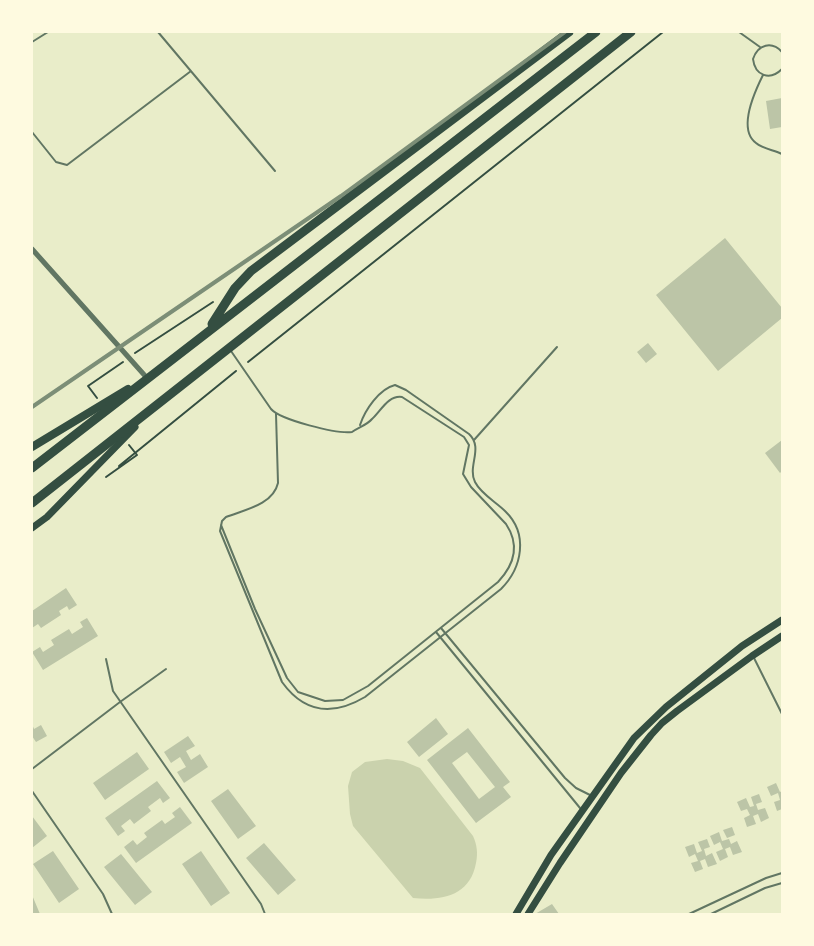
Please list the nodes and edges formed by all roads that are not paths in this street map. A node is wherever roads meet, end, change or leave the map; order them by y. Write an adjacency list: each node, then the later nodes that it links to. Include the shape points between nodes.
1 (48, 32): 7 (lane)
2 (158, 32): 11 (lane)
3 (569, 32): 17 (highway, via 250,271)
4 (596, 32): 17 (highway)
5 (631, 32): 18 (highway)
6 (739, 32): 8 (lane)
7 (32, 42)
8 (760, 47): 9 (lane, via 774,45); 12 (lane, via 755,52 754,66)
9 (783, 52)
10 (783, 69): 12 (lane, via 770,77)
11 (191, 71): 13 (lane, via 67,165 56,162); 15 (lane)
12 (763, 75): 14 (lane, via 749,109 750,137)
13 (32, 132)
14 (783, 154)
15 (275, 171)
16 (32, 249): 20 (street)
17 (208, 331): 20 (highway)
18 (228, 347): 21 (highway); 22 (lane)
19 (557, 347): 24 (lane)
20 (147, 378): 25 (main road); 26 (highway)
21 (159, 401): 27 (highway); 29 (main road)
22 (276, 414): 23 (lane, via 349,433); 28 (lane, via 276,491 266,500 226,517)
23 (360, 425): 24 (lane, via 385,389 395,385); 31 (lane, via 372,420 397,396 464,437 469,445 462,470 465,478 510,530 514,548 510,568)
24 (474, 440): 33 (lane, via 475,482 512,519 519,542 519,562 501,589)
25 (32, 447)
26 (32, 468)
27 (32, 503)
28 (221, 525): 32 (lane, via 275,654 290,683 303,695 325,701 352,696); 35 (lane, via 278,674 288,690 306,704 331,710 351,705)
29 (32, 528)
30 (783, 620): 43 (main road, via 742,646 650,721)
31 (441, 628): 32 (lane); 33 (lane)
32 (436, 632): 35 (lane)
33 (446, 633): 35 (lane); 43 (lane, via 571,784)
34 (783, 636): 36 (main road)
35 (440, 637): 44 (lane)
36 (752, 656): 40 (lane); 50 (main road, via 651,735 615,782)
37 (106, 660): 39 (lane, via 111,685)
38 (166, 669): 39 (lane)
39 (120, 702): 41 (lane); 48 (lane)
40 (783, 714)
41 (32, 770)
42 (32, 791): 47 (lane, via 104,894)
43 (592, 796): 44 (main road)
44 (582, 810): 49 (main road)
45 (783, 873): 51 (lane)
46 (783, 883): 52 (lane)
47 (112, 915)
48 (265, 915)
49 (516, 915)
50 (528, 915)
51 (689, 915)
52 (711, 915)

